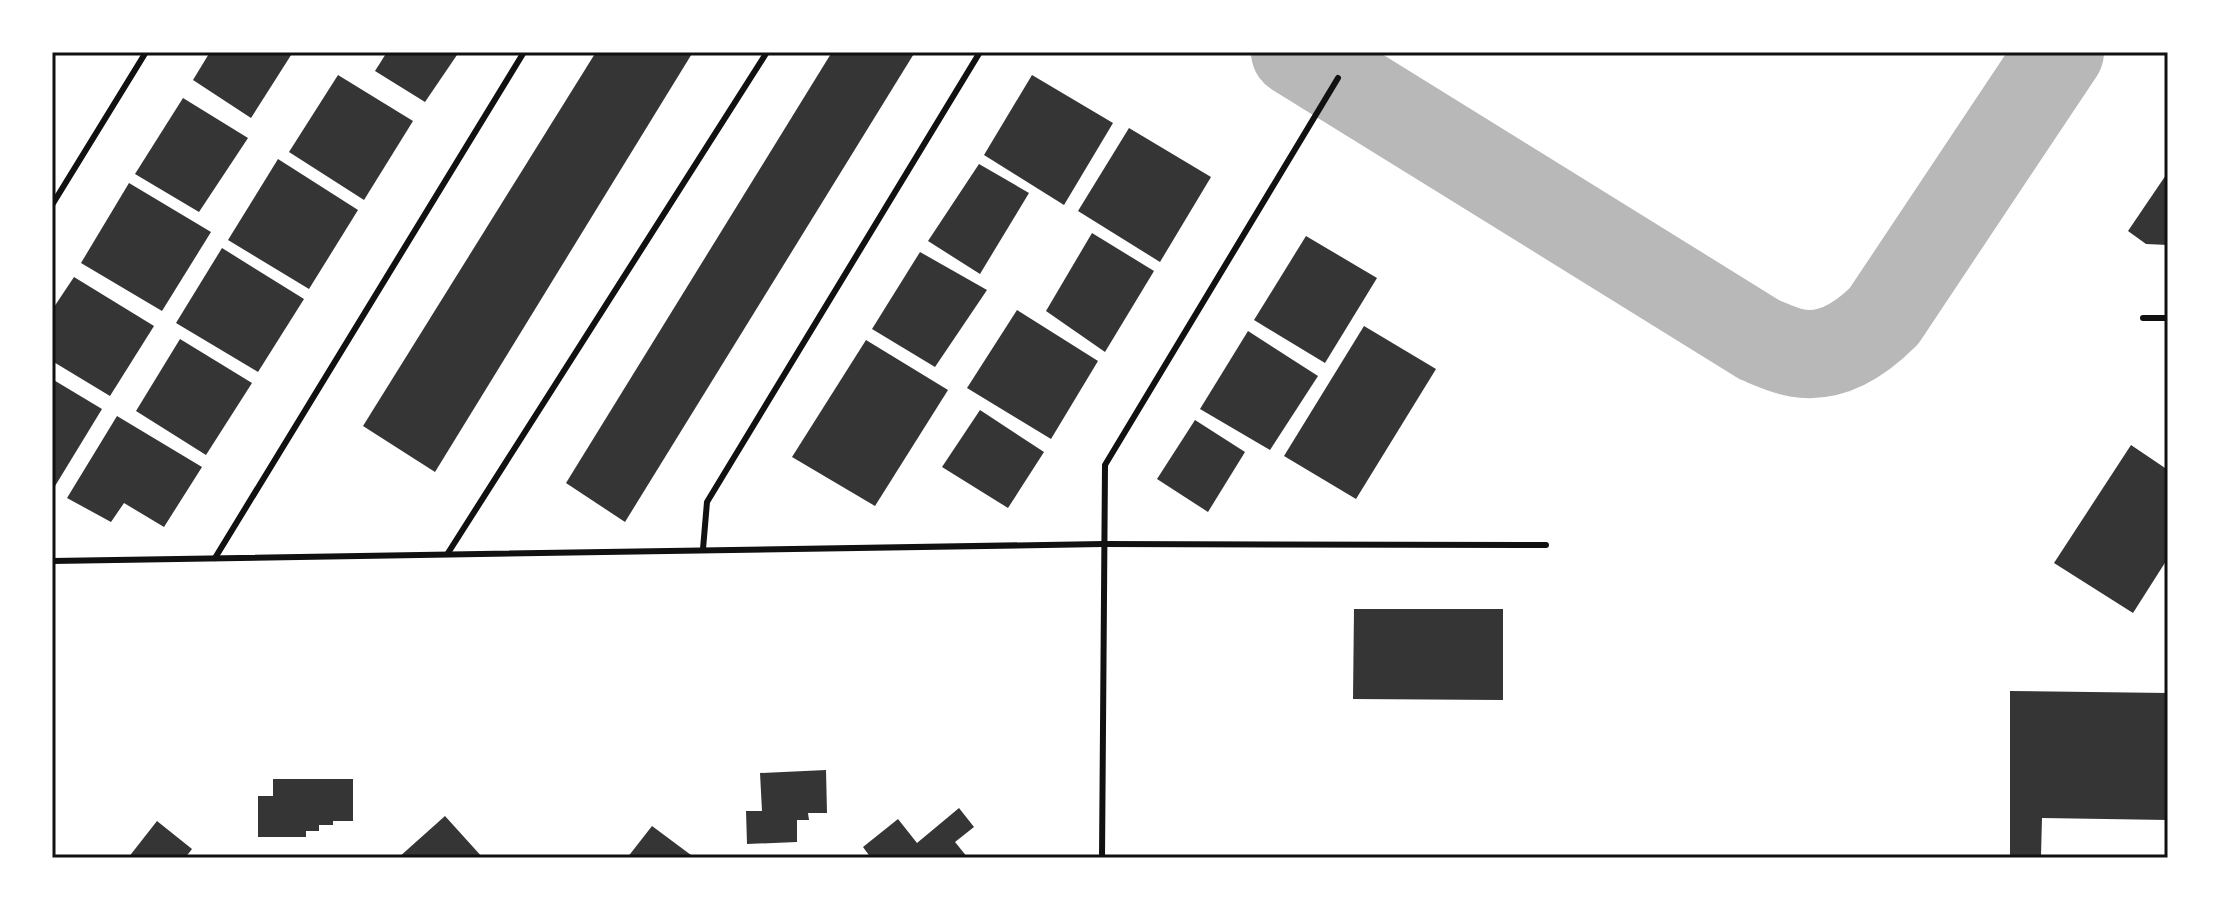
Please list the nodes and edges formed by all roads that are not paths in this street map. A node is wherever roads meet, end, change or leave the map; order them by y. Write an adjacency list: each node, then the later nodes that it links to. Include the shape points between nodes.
1 (146, 52): 6 (lane)
2 (524, 52): 13 (lane)
3 (767, 52): 12 (lane)
4 (980, 52): 11 (lane, via 707,502)
5 (1338, 78): 9 (lane, via 1105,465)
6 (52, 205)
7 (2143, 318): 8 (lane)
8 (2168, 318)
9 (1103, 544): 10 (lane); 11 (lane); 15 (lane)
10 (1546, 545)
11 (703, 549): 12 (lane)
12 (448, 553): 13 (lane)
13 (215, 558): 14 (lane)
14 (52, 561)
15 (1102, 858)

